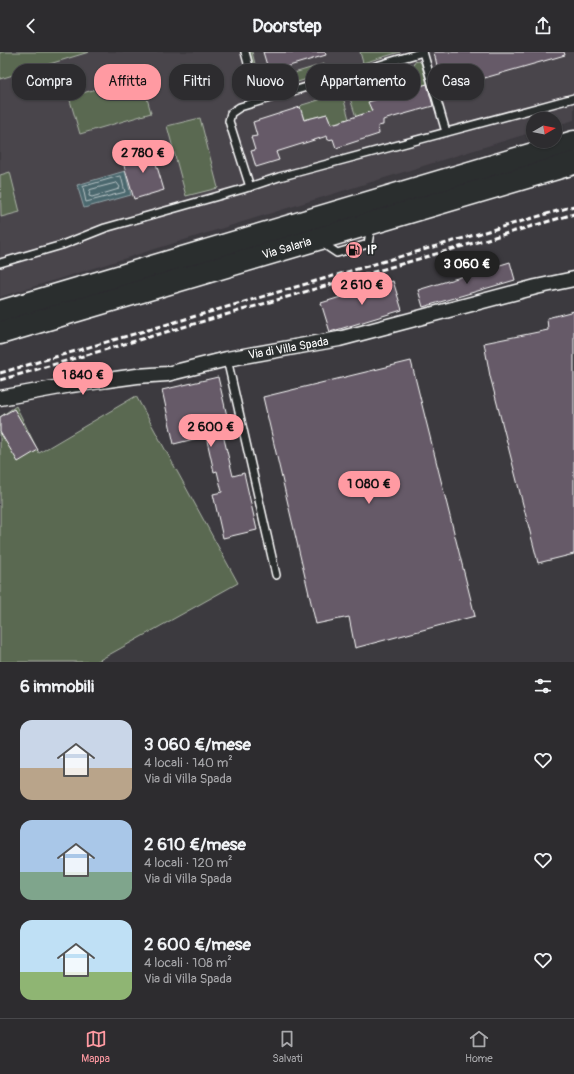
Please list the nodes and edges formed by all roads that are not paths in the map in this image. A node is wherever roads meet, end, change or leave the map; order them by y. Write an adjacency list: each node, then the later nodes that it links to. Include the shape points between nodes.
1 (245, 52): 4 (lane)
2 (423, 52): 4 (lane); 5 (lane)
3 (574, 98): 5 (lane)
4 (258, 101): 8 (lane, via 231,113 229,121)
5 (446, 132): 8 (lane)
6 (574, 142): 11 (main road, Via Salaria)
7 (574, 163): 12 (main road, Via Salaria)
8 (250, 187): 9 (lane, via 105,228 62,245)
9 (0, 263)
10 (574, 279): 13 (street, Via di Villa Spada, via 339,339)
11 (0, 312)
12 (0, 333)
13 (228, 359): 14 (street, Via di Villa Spada, via 167,374 71,385); 15 (lane)
14 (0, 398)
15 (276, 575)

